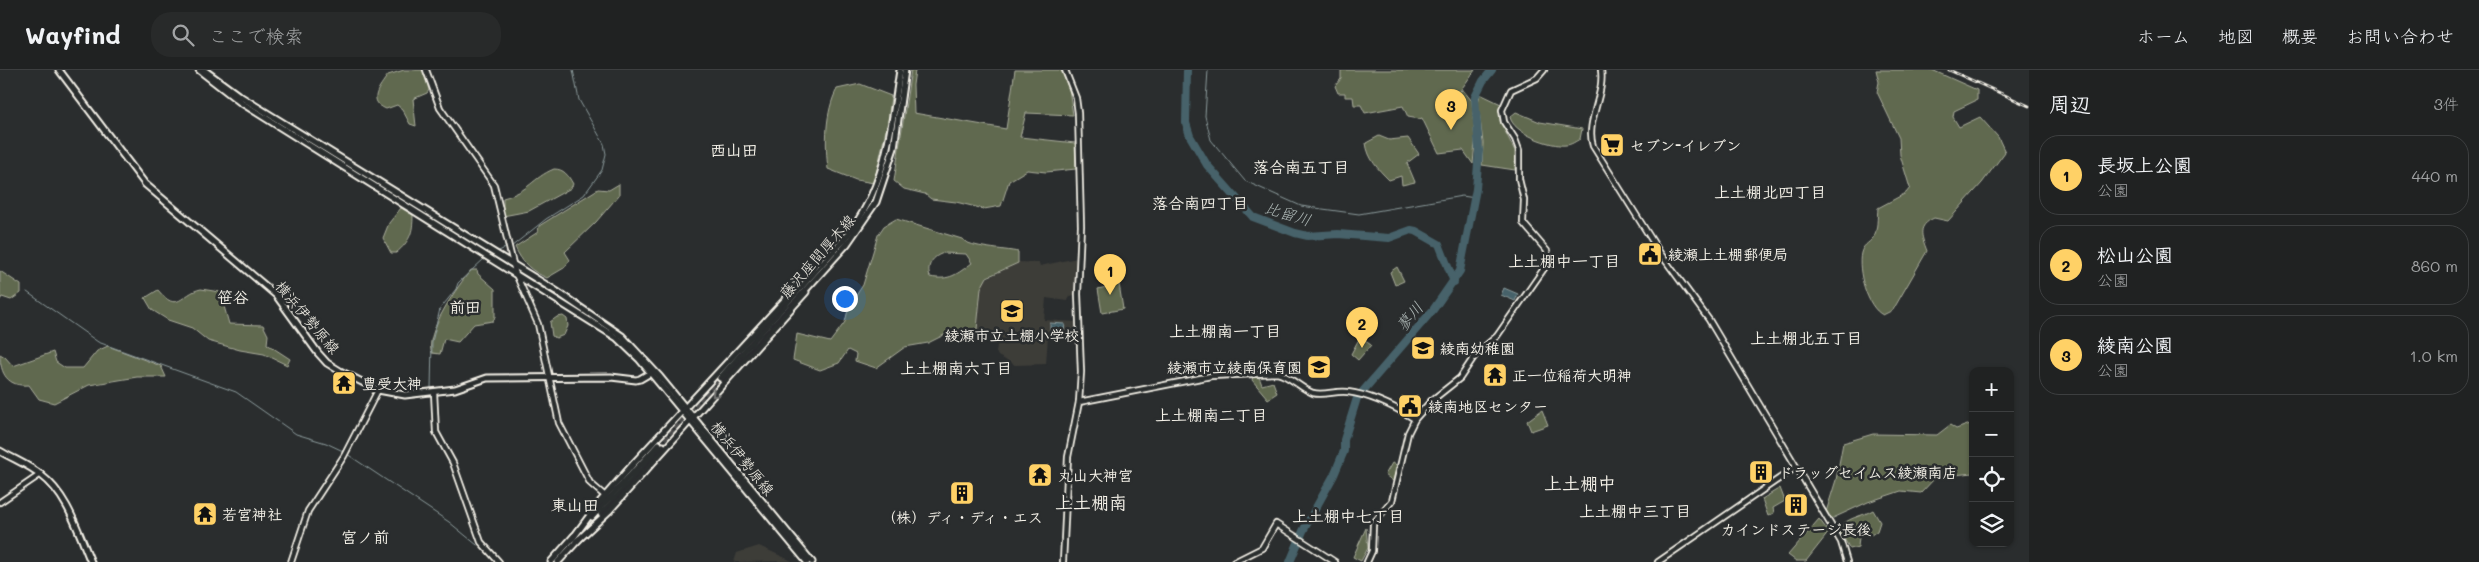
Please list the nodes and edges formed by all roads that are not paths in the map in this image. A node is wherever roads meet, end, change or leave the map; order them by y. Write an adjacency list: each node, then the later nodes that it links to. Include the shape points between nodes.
1 (59, 70): 16 (main road, 横浜伊勢原線, via 146,184 276,296 328,363)
2 (199, 70): 11 (main road, 横浜伊勢原線, via 240,102)
3 (204, 70): 10 (main road, 横浜伊勢原線, via 238,95)
4 (426, 70): 10 (street, via 440,108 494,185)
5 (900, 70): 12 (main road, 藤沢座間厚木線, via 889,148 871,200 859,221)
6 (905, 70): 12 (main road, 藤沢座間厚木線, via 894,148 876,202 857,232)
7 (1065, 70): 18 (street, via 1078,113 1081,226)
8 (1544, 70): 21 (street, via 1537,78 1511,90 1502,110 1504,122 1519,150 1523,223 1548,251 1550,260 1497,336 1476,354 1460,378 1431,401)
9 (1601, 70): 24 (street, via 1602,85 1591,133 1593,146 1660,253 1698,303)
10 (513, 265): 11 (street); 13 (main road, 横浜伊勢原線, via 612,328 636,349)
11 (515, 272): 13 (main road, 横浜伊勢原線, via 610,332); 14 (street, via 538,324)
12 (814, 276): 15 (main road, 藤沢座間厚木線); 19 (main road, via 764,321); 20 (main road, one-way to 20, via 798,303)
13 (652, 372): 14 (main road, 横浜伊勢原線, via 636,380); 19 (main road, 横浜伊勢原線)
14 (550, 378): 17 (main road, 横浜伊勢原線, via 487,378); 26 (street, via 562,429 590,483)
15 (721, 379)
16 (378, 390): 17 (main road, 横浜伊勢原線, via 401,395); 30 (street, via 346,453 308,511)
17 (434, 392): 31 (street, via 436,432 453,463 481,542)
18 (1079, 402): 21 (street, via 1229,374 1280,373 1312,392 1353,393 1382,402); 36 (street, via 1068,457)
19 (684, 411): 20 (main road, 横浜伊勢原線); 26 (main road)
20 (691, 419): 28 (main road, via 609,511); 34 (main road, 横浜伊勢原線); 35 (main road, 横浜伊勢原線)
21 (1415, 419): 39 (street, via 1408,433 1392,501 1372,524 1372,551)
22 (661, 445): 28 (main road)
23 (0, 451): 25 (main road)
24 (1796, 467): 40 (street); 41 (street, via 1841,542)
25 (41, 474): 27 (street); 29 (main road, via 65,503)
26 (605, 496): 28 (main road)
27 (0, 502)
28 (575, 540): 32 (main road); 33 (main road)
29 (91, 562)
30 (291, 562)
31 (499, 562)
32 (551, 562)
33 (558, 562)
34 (807, 562)
35 (812, 562)
36 (1063, 562)
37 (1234, 562): 38 (street, via 1262,548 1276,524)
38 (1335, 562)
39 (1367, 562)
40 (1658, 562)
41 (1847, 562)

